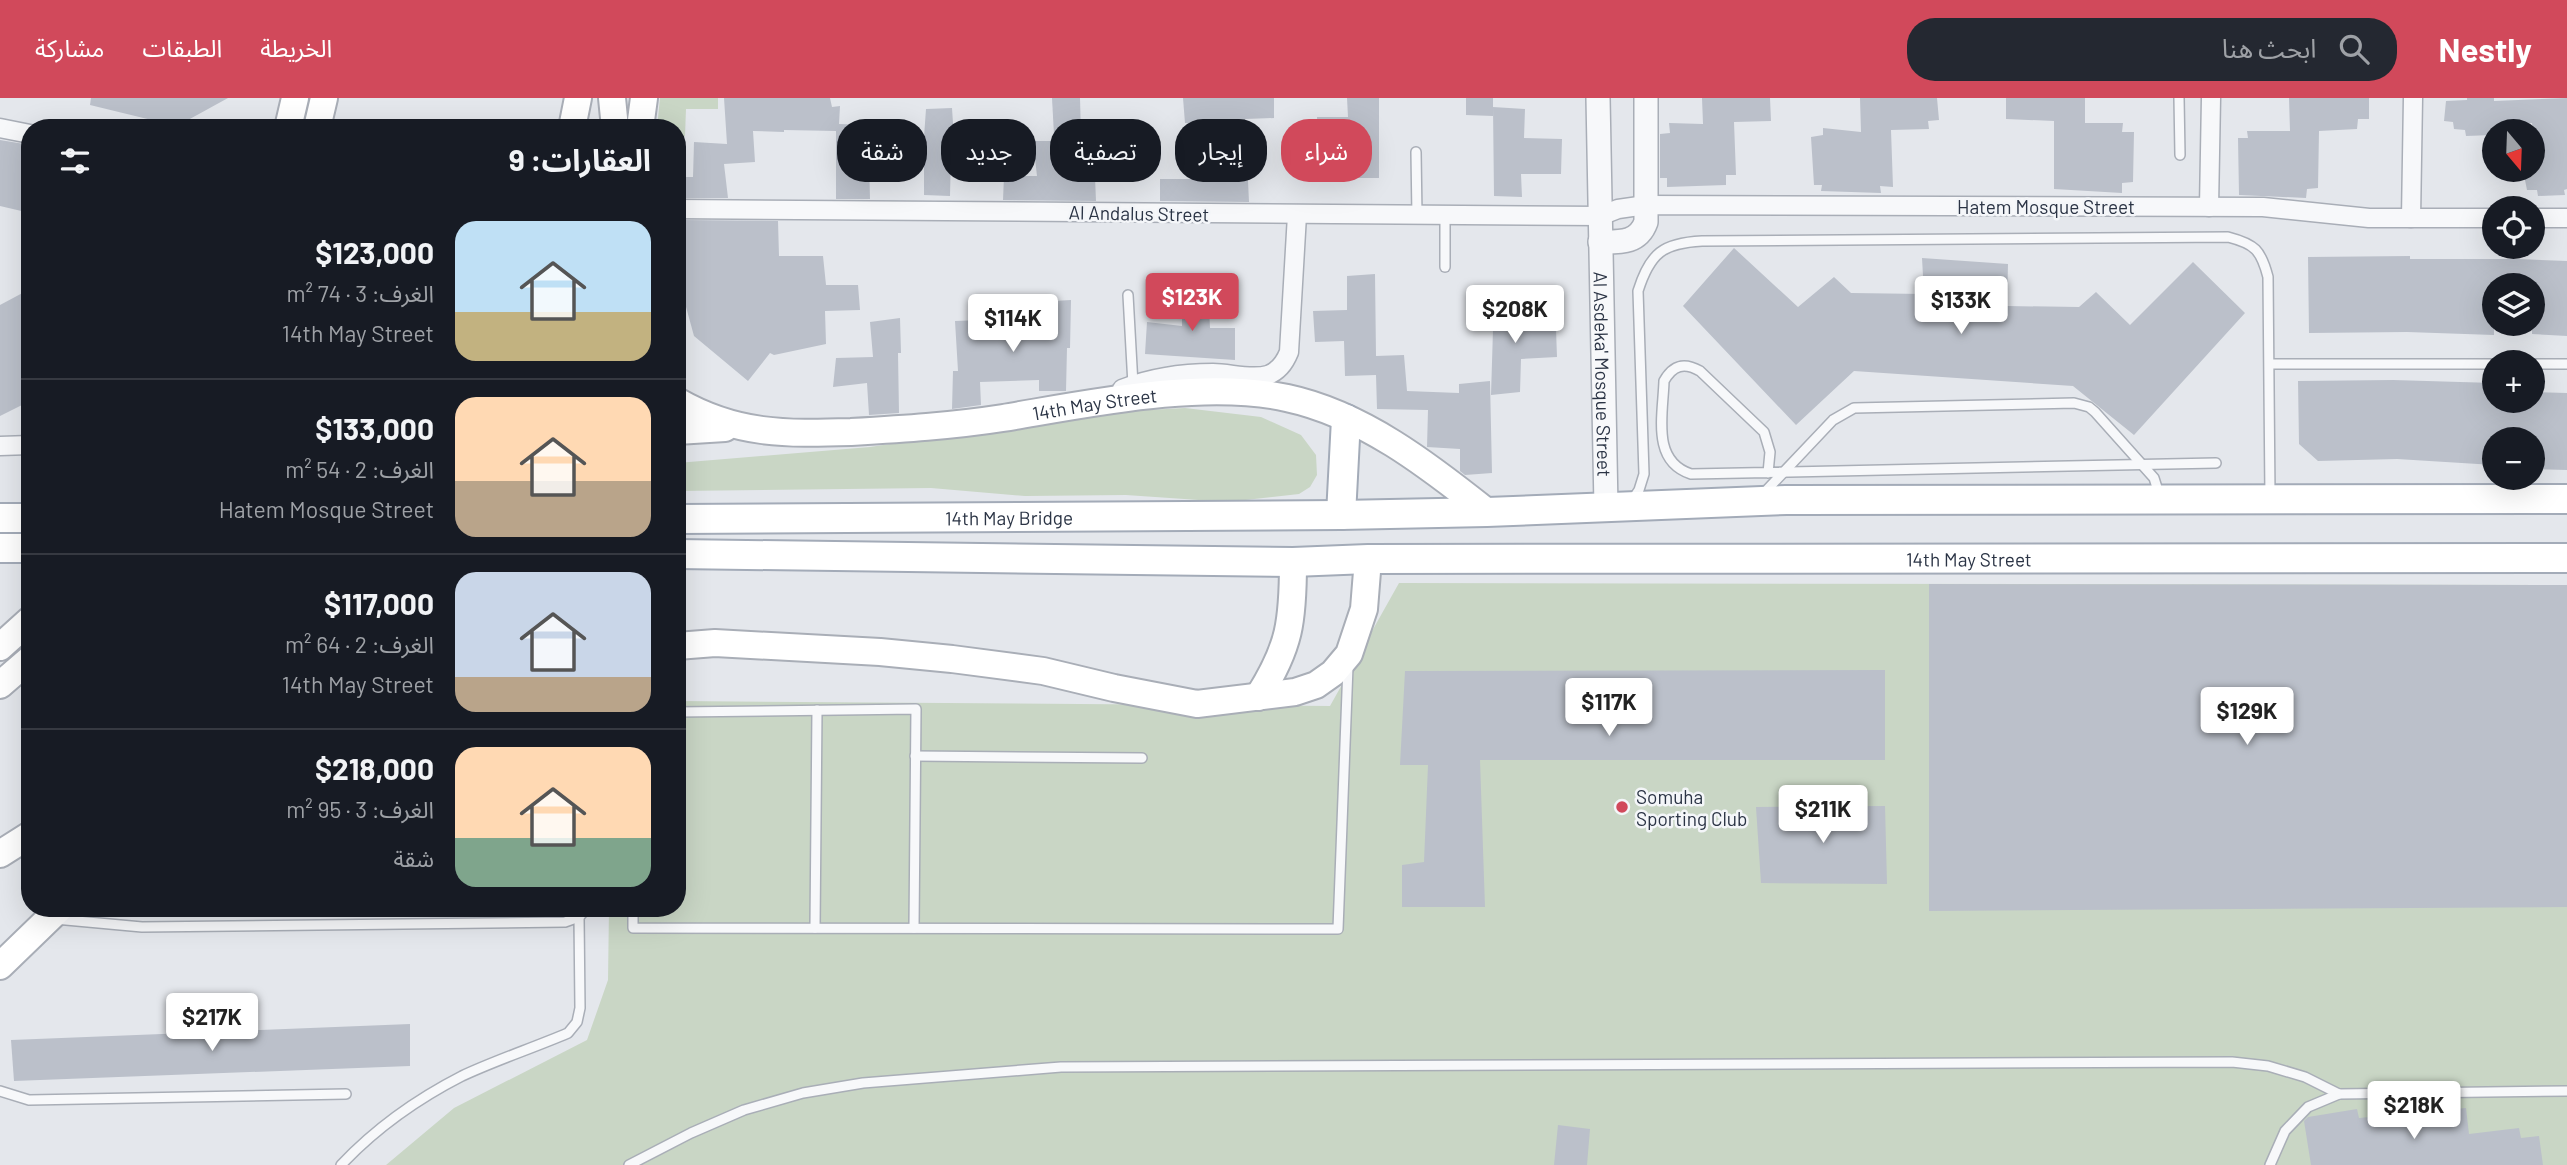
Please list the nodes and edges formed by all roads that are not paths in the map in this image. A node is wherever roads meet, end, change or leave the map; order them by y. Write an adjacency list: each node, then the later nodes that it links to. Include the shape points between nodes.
1 (295, 98): 11 (main road)
2 (324, 98): 12 (main road)
3 (579, 98): 13 (main road)
4 (612, 98): 14 (main road)
5 (644, 98): 15 (main road)
6 (1598, 98): 26 (street, Al Asdeka' Mosque Street)
7 (1646, 98): 20 (street)
8 (2179, 98): 19 (lane)
9 (2211, 98): 21 (street)
10 (2413, 98): 27 (street)
11 (290, 119)
12 (319, 119)
13 (574, 119)
14 (614, 119)
15 (641, 119)
16 (0, 128): 17 (street)
17 (21, 132)
18 (1416, 152): 24 (lane)
19 (2180, 155)
20 (1646, 205): 21 (street, Hatem Mosque Street); 26 (street, Hatem Mosque Street); 31 (street, via 1646,222 1639,235 1627,241)
21 (2210, 207): 27 (street, Hatem Mosque Street)
22 (686, 209): 23 (street, Al Andalus Street)
23 (1297, 215): 24 (street, Al Andalus Street); 38 (street, via 1289,352 1277,370 1256,376 1174,376)
24 (1416, 216): 25 (street, Al Andalus Street)
25 (1445, 216): 26 (street, Al Andalus Street); 32 (lane)
26 (1600, 216): 31 (street, Al Asdeka' Mosque Street)
27 (2411, 218): 28 (street, Hatem Mosque Street)
28 (2482, 218)
29 (2545, 218): 30 (street)
30 (2567, 218)
31 (1600, 242): 54 (street, Al Asdeka' Mosque Street)
32 (1445, 267)
33 (1128, 295): 38 (lane)
34 (2567, 363): 37 (lane)
35 (2270, 364): 36 (lane); 51 (lane); 54 (lane, via 2268,276 2263,256 2248,242 2228,237 1679,242 1660,252 1645,270 1638,291 1644,474 1639,490)
36 (2482, 364)
37 (2545, 364)
38 (1133, 385): 39 (street)
39 (1083, 404): 41 (main road, 14th May Street, via 1196,393 1258,394 1287,398); 42 (main road, 14th May Street, via 934,428 788,434)
40 (686, 406): 42 (main road, 14th May Street)
41 (1346, 419): 55 (main road, 14th May Street, via 1422,461); 56 (main road)
42 (737, 427): 43 (main road)
43 (686, 430)
44 (21, 445): 45 (street)
45 (0, 446)
46 (2216, 463): 47 (lane)
47 (2142, 465): 49 (lane); 49 (lane, via 2095,412 2081,404 1865,406 1833,420); 50 (lane, via 2154,478)
48 (1768, 472): 48 (lane, via 1691,474 1670,462 1663,440 1664,382 1669,372 1679,366 1700,371 1757,424 1768,442); 49 (lane)
49 (1784, 472): 53 (lane)
50 (2161, 499): 51 (main road); 53 (main road)
51 (2270, 499): 52 (main road)
52 (2567, 499)
53 (1756, 501): 54 (main road)
54 (1618, 506): 55 (main road)
55 (1487, 512): 56 (main road)
56 (1341, 515): 57 (main road, 14th May Bridge)
57 (686, 519)
58 (0, 548): 59 (main road)
59 (21, 548)
60 (686, 554): 63 (main road)
61 (2567, 558): 62 (main road, 14th May Street)
62 (1368, 559): 63 (main road, 14th May Street); 67 (main road, via 1364,609)
63 (1293, 562): 70 (main road, via 1290,631 1279,662)
64 (21, 628): 66 (main road)
65 (686, 645): 70 (main road, via 715,643 952,659 1043,671 1192,703)
66 (0, 647)
67 (1349, 654): 70 (main road, via 1316,685); 83 (lane, via 1338,929)
68 (21, 666): 69 (main road)
69 (0, 685)
70 (1258, 696)
71 (817, 710): 72 (lane); 73 (lane, via 916,709); 82 (lane)
72 (686, 712)
73 (915, 756): 74 (lane); 83 (lane)
74 (1142, 758)
75 (21, 841): 76 (main road)
76 (0, 855)
77 (48, 917): 84 (main road)
78 (50, 917): 85 (main road)
79 (69, 917): 80 (lane, via 95,924 154,927 565,922)
80 (579, 917): 91 (lane, via 580,1008 568,1034 464,1075 428,1095 373,1134)
81 (633, 917): 82 (lane, via 633,928)
82 (816, 928): 83 (lane)
83 (914, 929)
84 (0, 951)
85 (0, 966)
86 (0, 1091): 88 (lane, via 29,1100)
87 (2567, 1091): 89 (lane); 90 (lane)
88 (346, 1094)
89 (2339, 1094): 92 (lane, via 2305,1077 2232,1062 1061,1067 863,1083 803,1093 744,1110); 93 (lane, via 2308,1107 2284,1131)
90 (2567, 1101)
91 (341, 1165)
92 (629, 1165)
93 (2270, 1165)

